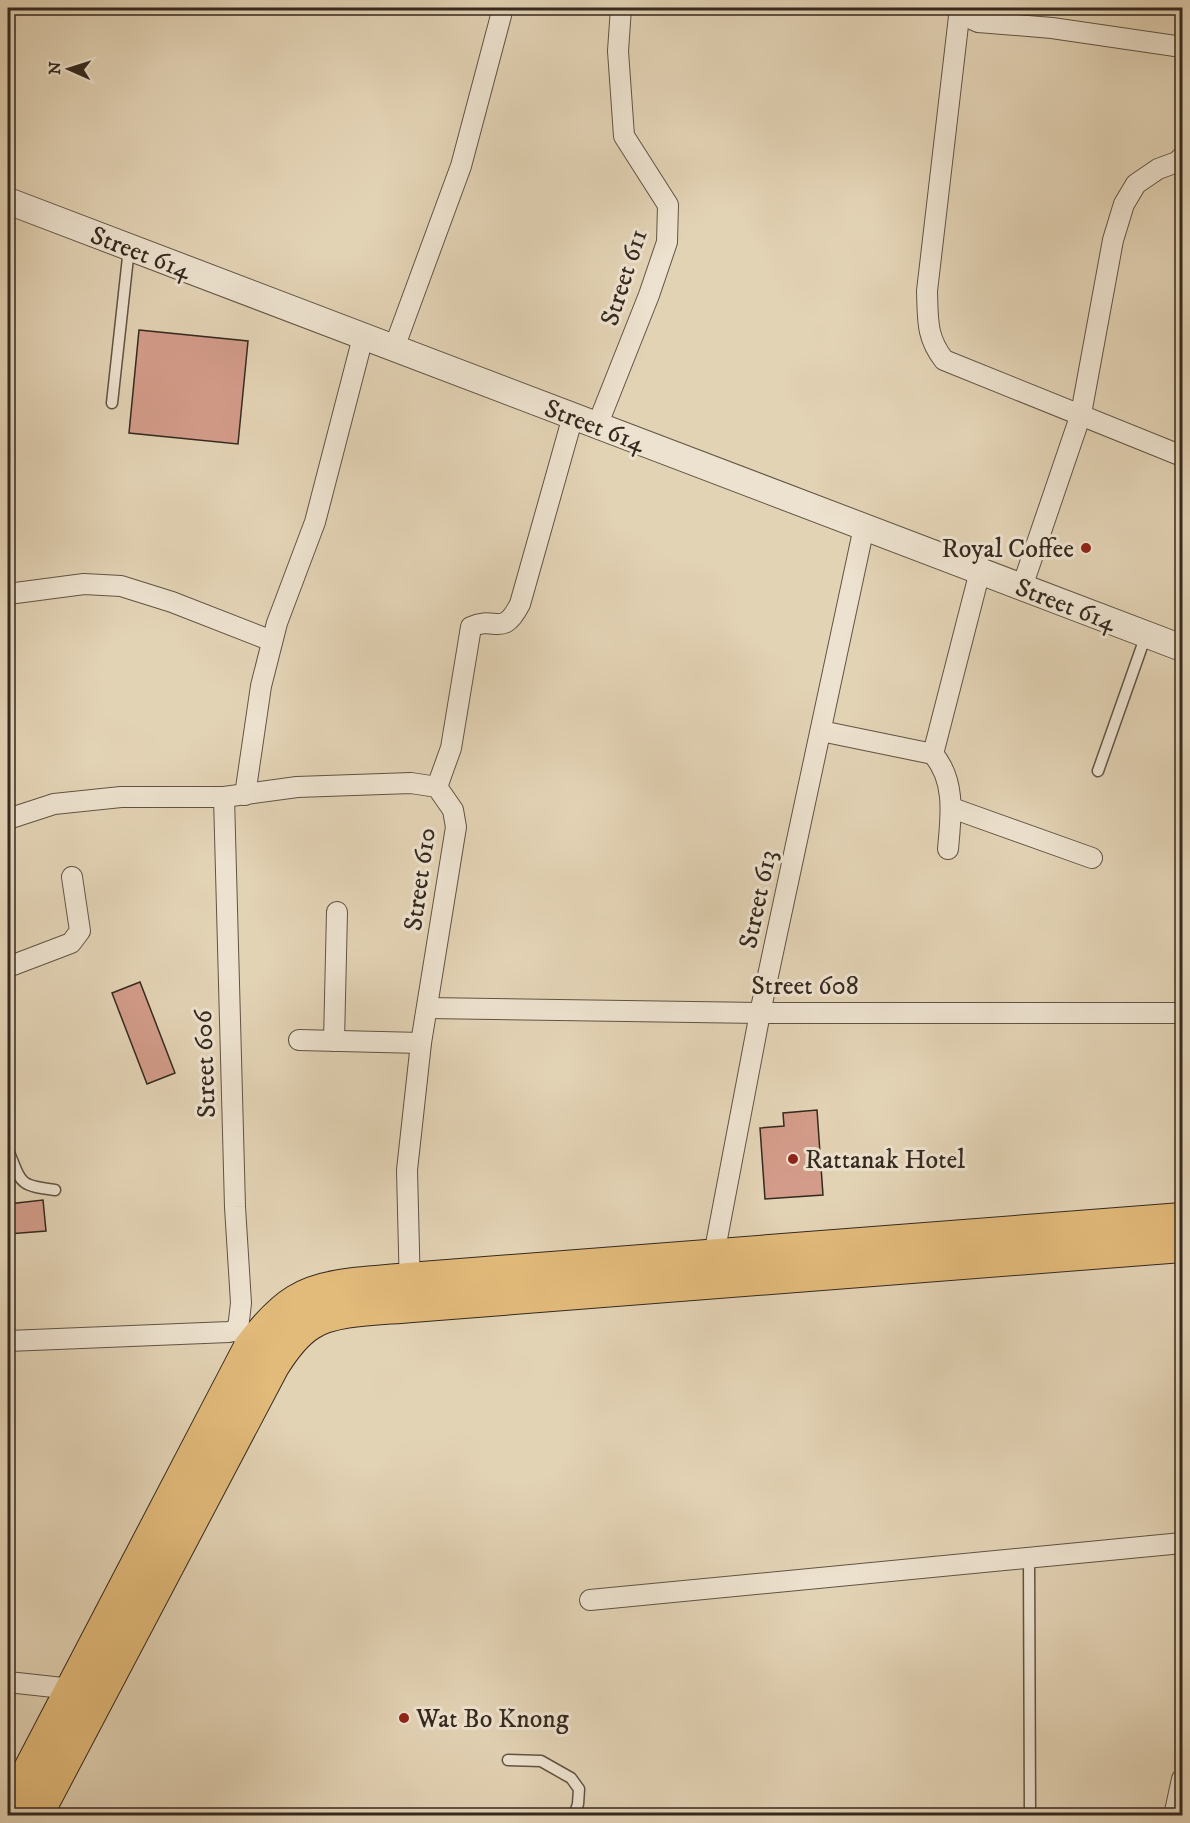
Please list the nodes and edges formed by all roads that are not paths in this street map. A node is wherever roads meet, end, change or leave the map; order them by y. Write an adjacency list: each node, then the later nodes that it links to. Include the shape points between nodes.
1 (503, 8): 9 (street, via 461,166)
2 (626, 8): 13 (street, Street 611, via 618,51 624,136 668,205 667,242)
3 (960, 8): 4 (street, via 978,22 1052,28); 11 (street, via 927,291 933,347 944,360)
4 (1182, 47)
5 (1182, 157): 11 (street, via 1136,184 1124,204 1113,240)
6 (8, 201): 7 (street, Street 614)
7 (129, 248): 8 (street, Street 614); 10 (lane)
8 (363, 337): 9 (street, Street 614); 20 (street, via 315,522)
9 (394, 348): 12 (street, Street 614)
10 (112, 402)
11 (1081, 414): 14 (street); 17 (street)
12 (573, 416): 13 (street, Street 614); 25 (street, via 520,604 513,618 504,624 471,627 451,748)
13 (597, 426): 15 (street, Street 614)
14 (1182, 456)
15 (864, 527): 16 (street, Street 614); 22 (street, Street 613)
16 (980, 571): 17 (street, Street 614); 23 (street)
17 (1022, 587): 19 (street, Street 614)
18 (8, 594): 20 (street, via 84,584 121,586)
19 (1146, 634): 21 (street, Street 614); 24 (lane)
20 (272, 641): 26 (street, via 261,686)
21 (1182, 648)
22 (821, 731): 23 (street); 36 (street, Street 613)
23 (933, 754): 28 (street, via 944,766)
24 (1098, 771)
25 (437, 787): 26 (street, via 411,783 297,787); 35 (street, Street 610, via 453,810 456,827)
26 (245, 795): 27 (street)
27 (224, 797): 29 (street, via 121,796 54,804); 48 (street, Street 606, via 235,1196 241,1303)
28 (952, 808): 30 (street); 31 (street)
29 (8, 819)
30 (948, 849)
31 (1092, 858)
32 (72, 878): 34 (street, via 80,931 71,943)
33 (337, 912): 39 (street)
34 (8, 967)
35 (427, 1008): 36 (street, Street 608); 40 (street, Street 610)
36 (760, 1012): 37 (street, Street 608); 45 (street, Street 613)
37 (1182, 1013)
38 (299, 1040): 39 (street)
39 (334, 1041): 40 (street)
40 (422, 1043): 46 (street, Street 610, via 407,1170)
41 (8, 1150): 42 (lane, via 19,1177 28,1187)
42 (56, 1190)
43 (1182, 1219): 45 (main road)
44 (1182, 1246): 45 (main road)
45 (712, 1269): 46 (main road)
46 (411, 1293): 48 (main road, via 327,1316 310,1323 292,1339)
47 (8, 1341): 48 (street, via 229,1332)
48 (254, 1347): 53 (main road); 57 (main road)
49 (1182, 1543): 50 (street)
50 (1029, 1558): 51 (street); 59 (lane)
51 (590, 1600)
52 (8, 1682): 53 (street)
53 (72, 1689): 56 (main road)
54 (508, 1760): 58 (lane, via 541,1761 571,1778 579,1789)
55 (1182, 1779): 60 (street)
56 (8, 1812)
57 (36, 1815)
58 (574, 1815)
59 (1030, 1815)
60 (1174, 1815)

